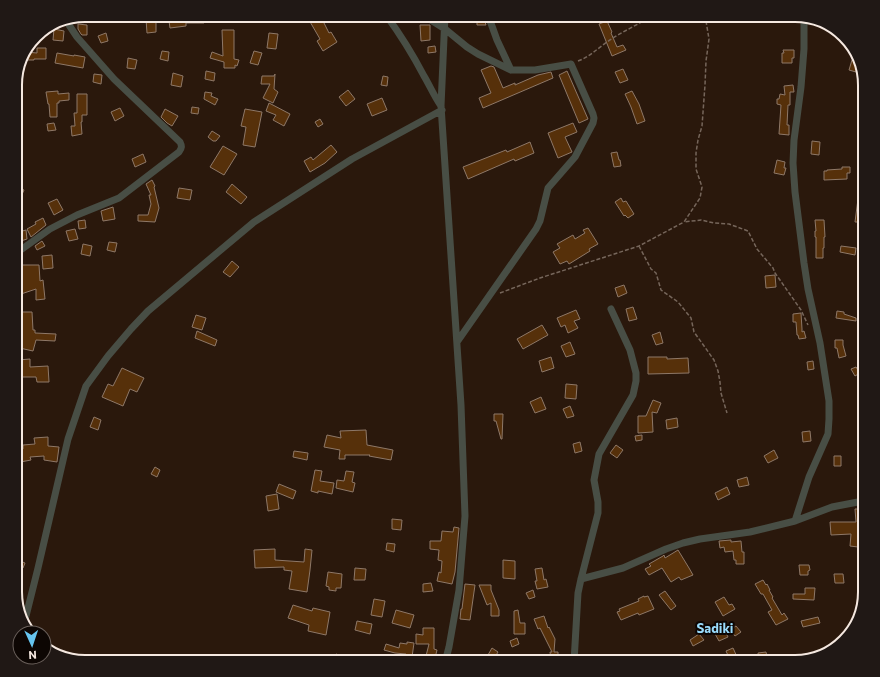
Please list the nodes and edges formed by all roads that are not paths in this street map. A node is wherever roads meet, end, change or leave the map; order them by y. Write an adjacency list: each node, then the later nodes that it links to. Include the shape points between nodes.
1 (391, 22): 9 (street)
2 (434, 22): 7 (street)
3 (446, 22): 7 (street)
4 (491, 22): 8 (street)
5 (804, 23): 14 (street, via 804,49 793,163 804,263 820,343 829,401 829,419 828,434 809,477)
6 (69, 24): 10 (street, via 114,79 172,133 182,146 179,152 119,198 50,229)
7 (445, 29): 8 (street, via 478,54); 9 (street)
8 (511, 70): 12 (street, via 535,70 571,64 594,118 575,157 548,188 536,230)
9 (442, 108): 12 (street); 16 (street, via 352,159 254,222 148,311 108,356 86,386 68,439)
10 (22, 249)
11 (611, 309): 15 (street, via 630,350 636,381 633,395 599,454 594,480 598,513)
12 (457, 342): 17 (street, via 465,516 459,590)
13 (858, 502): 14 (street, via 832,507)
14 (795, 521): 15 (street, via 750,532 683,543 623,568)
15 (581, 579): 18 (street)
16 (26, 614)
17 (447, 655)
18 (574, 655)

